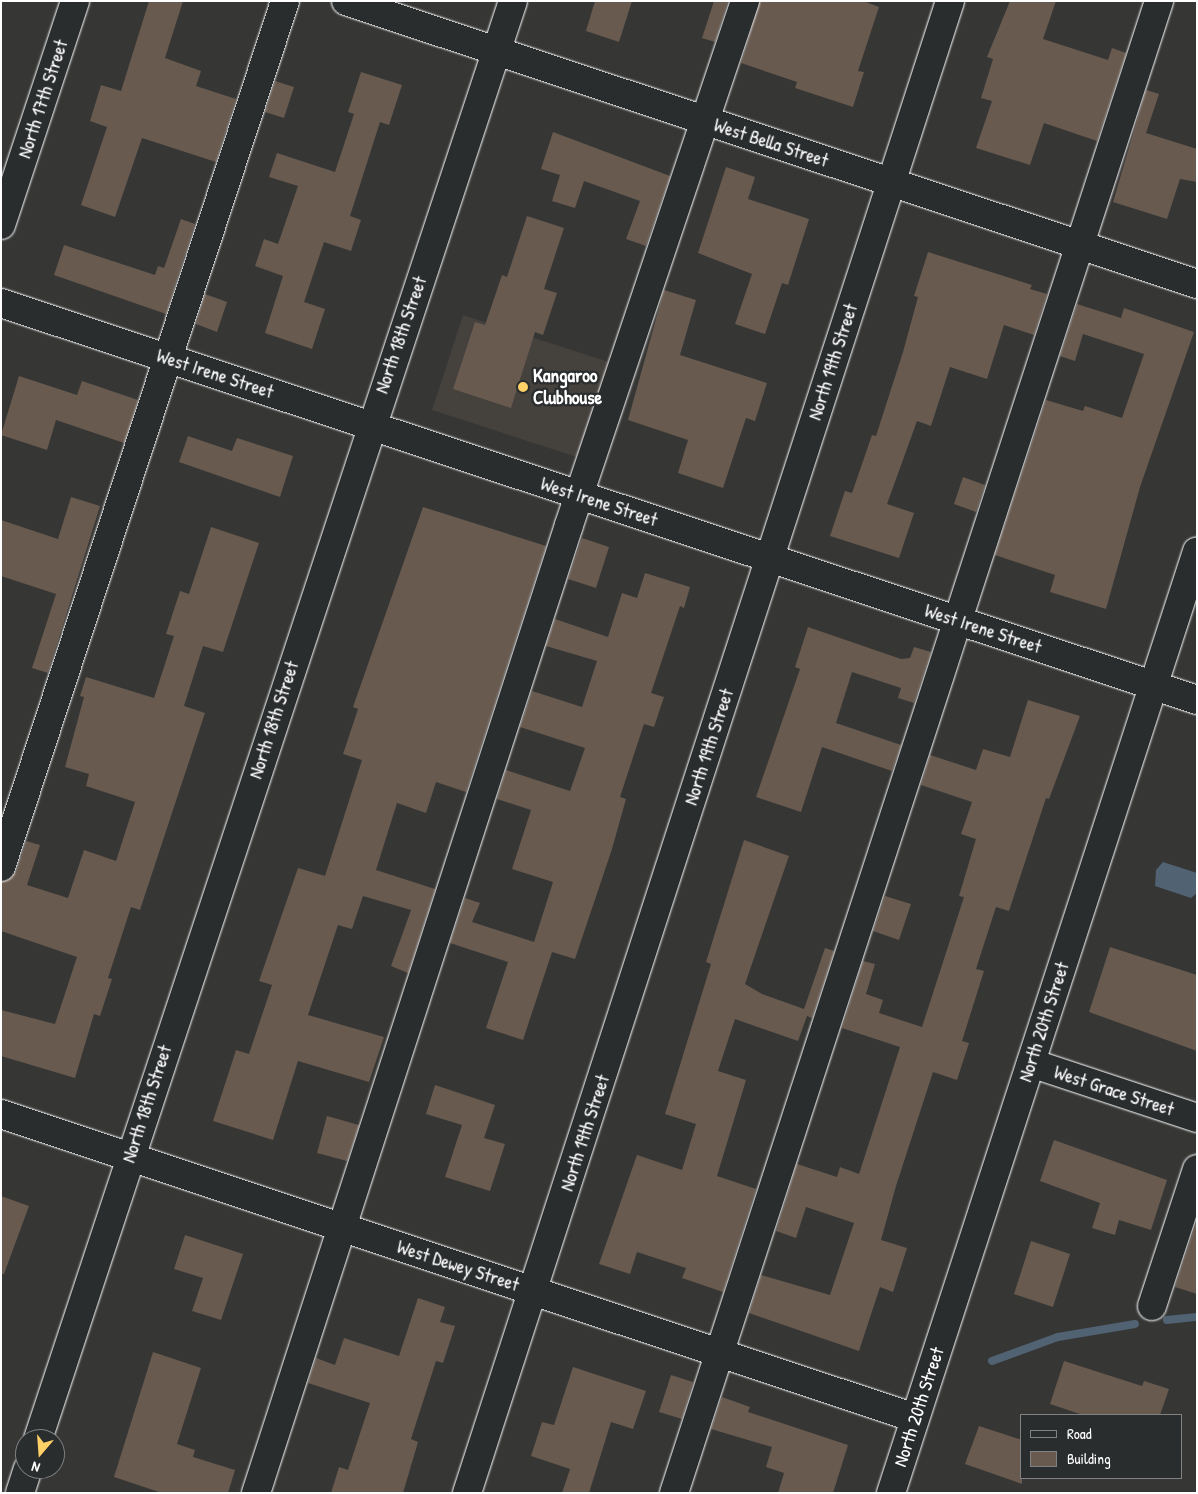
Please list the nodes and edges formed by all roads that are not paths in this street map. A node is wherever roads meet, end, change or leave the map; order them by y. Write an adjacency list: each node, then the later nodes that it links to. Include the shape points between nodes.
1 (76, 1): 11 (street, North 17th Street)
2 (285, 1): 15 (street)
3 (346, 1): 8 (street, West Bella Street)
4 (513, 1): 8 (street, North 18th Street)
5 (745, 1): 9 (street)
6 (950, 1): 10 (street, North 19th Street)
7 (1159, 1): 12 (street)
8 (496, 51): 9 (street, West Bella Street); 16 (street, North 18th Street)
9 (705, 121): 10 (street, West Bella Street); 17 (street)
10 (891, 182): 12 (street, West Bella Street); 19 (street, North 19th Street)
11 (1, 225)
12 (1080, 245): 13 (street, West Bella Street); 20 (street)
13 (1197, 284)
14 (1, 303): 15 (street, West Irene Street)
15 (167, 358): 16 (street, West Irene Street); 23 (street)
16 (370, 425): 17 (street, West Irene Street); 27 (street, North 18th Street)
17 (579, 495): 19 (street, West Irene Street); 29 (street)
18 (1197, 551): 21 (street, North 20th Street)
19 (770, 558): 20 (street, West Irene Street); 30 (street, North 19th Street)
20 (958, 621): 21 (street, West Irene Street); 32 (street)
21 (1153, 686): 22 (street, West Irene Street); 24 (street, North 20th Street)
22 (1197, 700)
23 (1, 867)
24 (1031, 1063): 26 (street, West Grace Street); 33 (street, North 20th Street)
25 (1, 1114): 27 (street, West Dewey Street)
26 (1197, 1118)
27 (130, 1156): 29 (street, West Dewey Street); 34 (street, North 18th Street)
28 (1197, 1169): 31 (street)
29 (343, 1228): 30 (street, West Dewey Street); 37 (street)
30 (533, 1291): 32 (street, West Dewey Street); 38 (street, North 19th Street)
31 (1152, 1306)
32 (720, 1353): 33 (street, West Dewey Street); 39 (street)
33 (916, 1418): 40 (street, North 20th Street)
34 (41, 1429)
35 (25, 1479): 36 (street)
36 (20, 1493)
37 (256, 1493)
38 (467, 1493)
39 (674, 1493)
40 (891, 1493)

